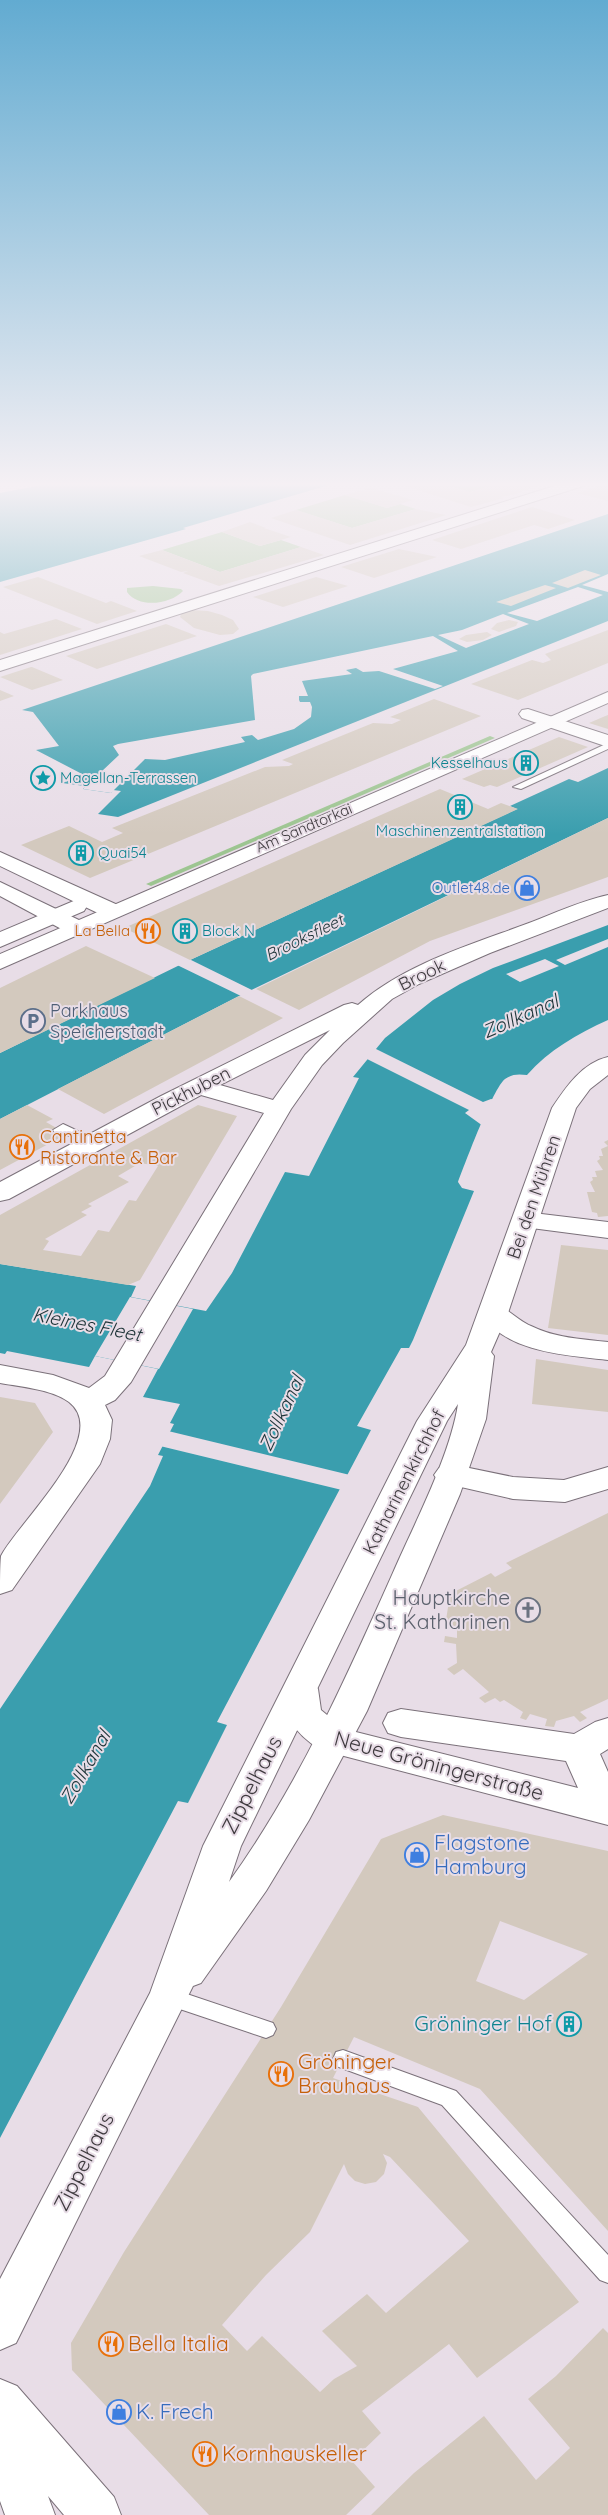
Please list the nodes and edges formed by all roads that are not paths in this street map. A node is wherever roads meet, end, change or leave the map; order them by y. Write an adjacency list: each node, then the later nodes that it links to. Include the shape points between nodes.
1 (207, 600): 2 (street)
2 (0, 666)
3 (608, 680): 5 (street, Am Sandtorkai)
4 (608, 697): 6 (street, Am Sandtorkai)
5 (528, 714): 6 (street); 10 (street, Am Sandtorkai)
6 (551, 722): 7 (street); 14 (street, Am Sandtorkai)
7 (608, 741)
8 (608, 746): 9 (lane)
9 (518, 787)
10 (320, 802)
11 (0, 858): 13 (street)
12 (0, 888): 16 (street)
13 (89, 901): 14 (street); 16 (street)
14 (112, 901): 17 (street, Am Sandtorkai)
15 (608, 901): 20 (street, Brook, via 456,958)
16 (54, 915): 17 (street); 18 (street)
17 (75, 927): 19 (street, Am Sandtorkai)
18 (0, 940)
19 (0, 962)
20 (384, 994): 22 (street, Pickhuben); 23 (street, Brook, via 313,1060)
21 (608, 1064): 27 (street, Bei den Mühren, via 581,1084 564,1108)
22 (199, 1087): 23 (street); 25 (street, Pickhuben)
23 (279, 1109): 33 (street, Brook, via 128,1363 111,1388)
24 (60, 1130): 25 (lane, via 63,1128)
25 (92, 1143): 26 (street, Pickhuben)
26 (0, 1192)
27 (525, 1220): 28 (street); 29 (street, Bei den Mühren)
28 (608, 1230)
29 (494, 1313): 30 (street, Bei den Mühren); 31 (street, via 529,1337 554,1344)
30 (481, 1345): 34 (street, Katharinenkirchhof, via 471,1419); 37 (street, Katharinenkirchhof, via 432,1421)
31 (608, 1351)
32 (0, 1374): 33 (street, via 54,1384)
33 (87, 1402): 36 (street, via 98,1423 94,1447)
34 (450, 1475): 35 (street, via 513,1488 565,1491); 39 (street, Katharinenkirchhof)
35 (608, 1478)
36 (0, 1582)
37 (300, 1689): 39 (street, Neue Gröningerstraße, via 299,1698 306,1718); 42 (street, Zippelhaus, via 222,1846)
38 (401, 1723): 40 (street)
39 (334, 1740): 41 (street, Neue Gröningerstraße); 42 (street, Zippelhaus, via 268,1854)
40 (593, 1740): 41 (street)
41 (608, 1810)
42 (169, 1997): 43 (lane); 46 (street, Zippelhaus)
43 (266, 2029)
44 (343, 2059): 45 (lane, via 449,2098)
45 (608, 2272)
46 (0, 2327)
47 (0, 2404): 50 (street)
48 (0, 2436): 49 (street)
49 (30, 2515)
50 (96, 2515)

